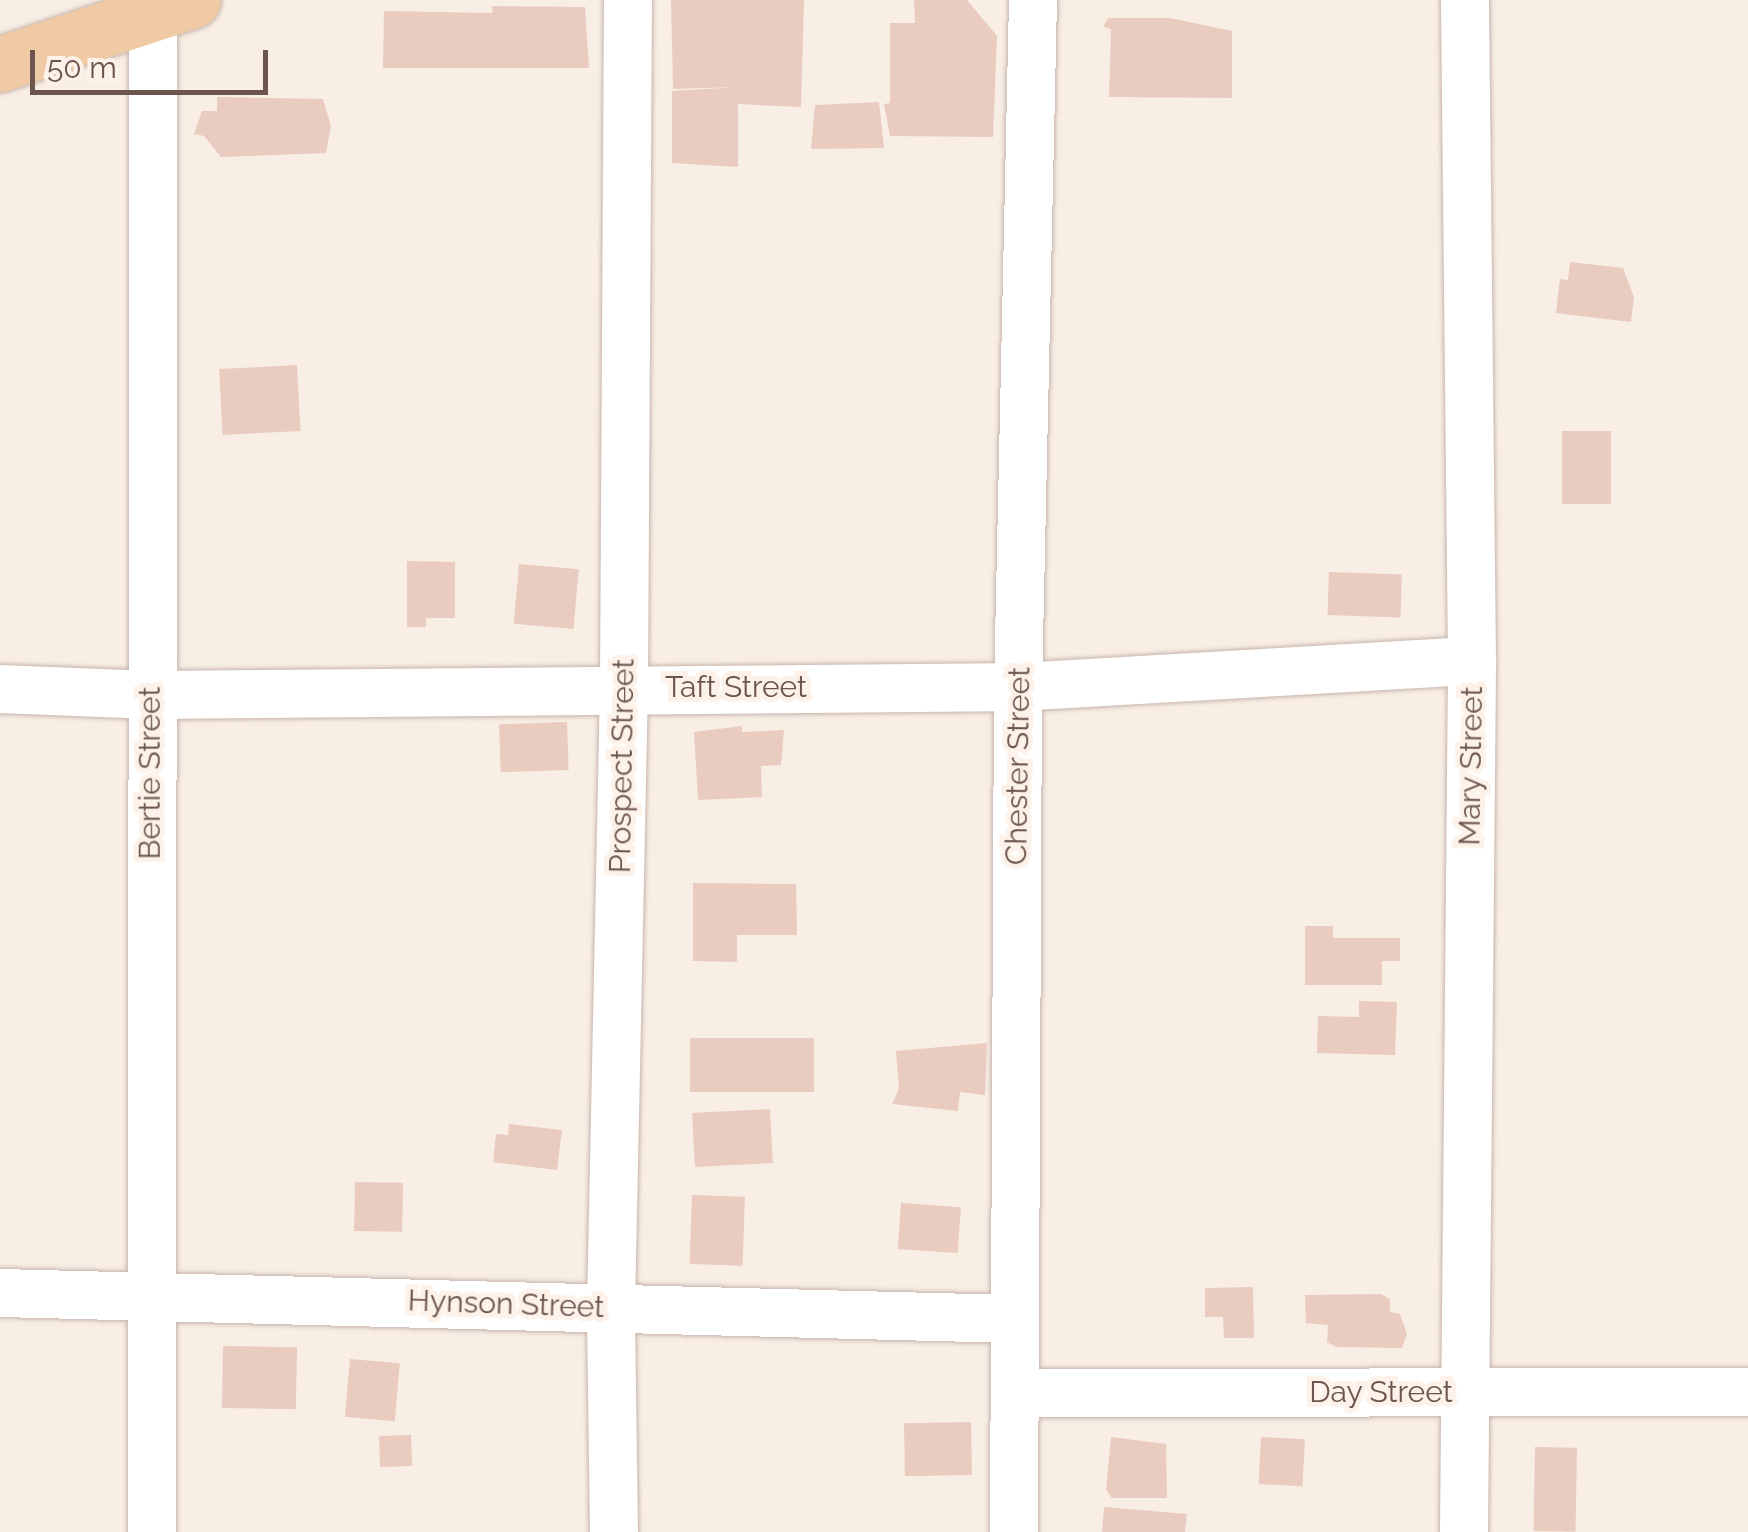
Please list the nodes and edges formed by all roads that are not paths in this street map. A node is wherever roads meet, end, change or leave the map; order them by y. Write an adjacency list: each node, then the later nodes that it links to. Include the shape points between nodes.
1 (628, 0): 8 (street, Prospect Street)
2 (1032, 0): 7 (street, Chester Street)
3 (1464, 0): 6 (street, Mary Street)
4 (173, 7): 5 (main road); 10 (street, Bertie Street)
5 (0, 64)
6 (1472, 661): 7 (street, Taft Street); 15 (street, Mary Street)
7 (1018, 687): 8 (street, Taft Street); 14 (street, Chester Street)
8 (624, 688): 10 (street, Taft Street); 13 (street, Prospect Street)
9 (0, 690): 10 (street, Taft Street)
10 (150, 695): 12 (street, Bertie Street)
11 (0, 1293): 12 (street, Hynson Street)
12 (150, 1294): 13 (street, Hynson Street); 18 (street, Bertie Street)
13 (610, 1307): 14 (street, Hynson Street); 19 (street, Prospect Street)
14 (1012, 1319): 17 (street, Chester Street)
15 (1464, 1392): 16 (street, Day Street); 17 (street, Day Street); 21 (street, Mary Street)
16 (1748, 1392)
17 (1015, 1393): 20 (street, Chester Street)
18 (152, 1532)
19 (614, 1532)
20 (1014, 1532)
21 (1464, 1532)

